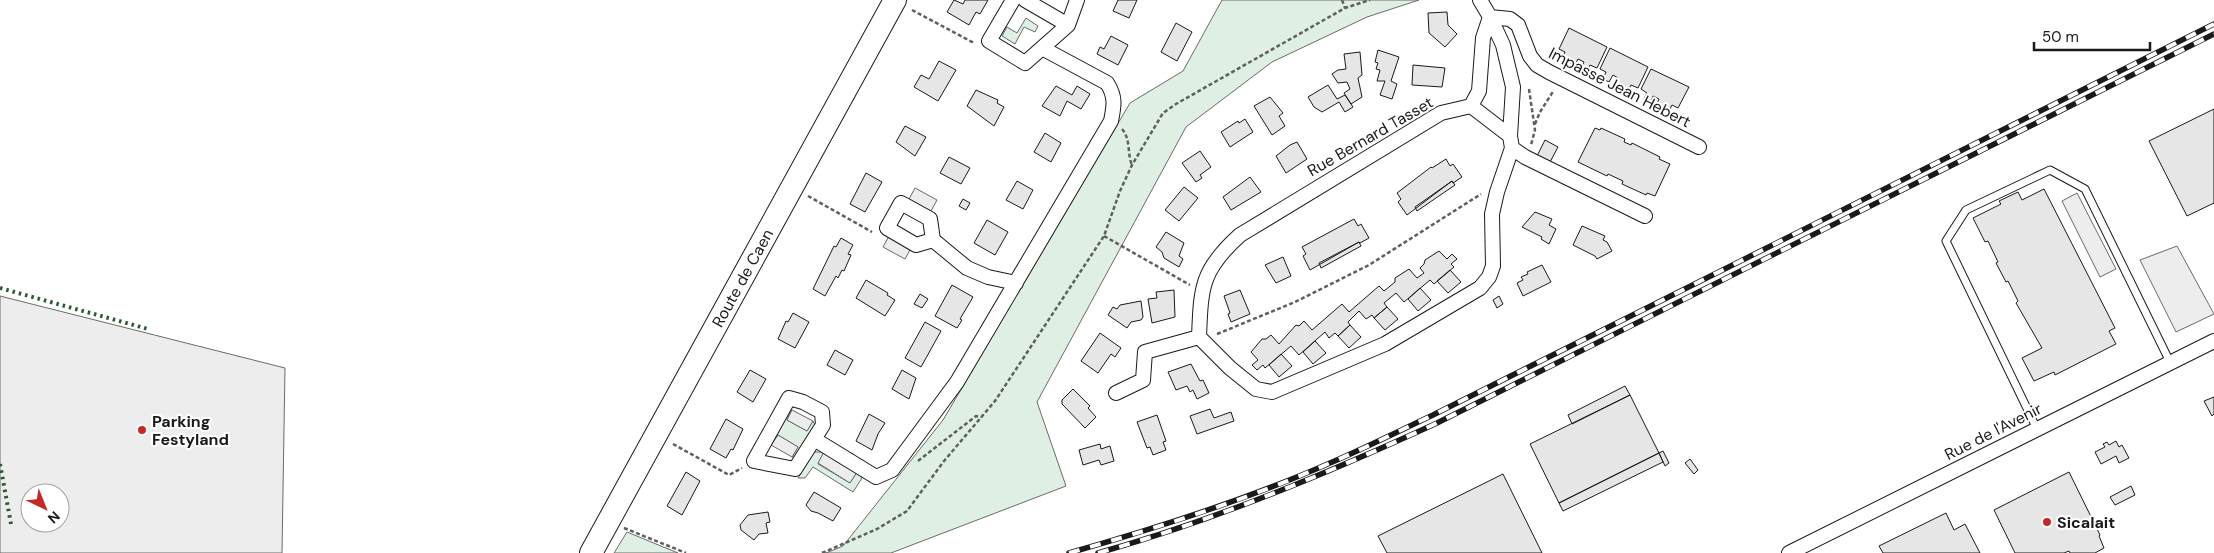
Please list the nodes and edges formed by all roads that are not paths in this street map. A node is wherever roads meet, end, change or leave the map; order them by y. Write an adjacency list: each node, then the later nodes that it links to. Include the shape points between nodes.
1 (1013, 0): 8 (street, via 989,41 1026,63)
2 (1025, 0): 7 (street)
3 (1077, 0): 7 (street)
4 (1480, 0): 6 (street)
5 (900, 4): 21 (main road, Route de Caen)
6 (1490, 17): 9 (street, via 1483,38 1479,91); 10 (street, via 1503,45 1513,87); 11 (street, Impasse Jean Hebert, via 1510,19 1518,25 1537,65)
7 (1068, 24): 8 (street)
8 (1042, 48): 14 (street, via 1107,83 1114,93 1114,104 1110,121)
9 (1470, 106): 10 (street); 15 (street, Rue Bernard Tasset, via 1441,114 1240,235 1224,249 1205,277)
10 (1511, 142): 12 (street, via 1525,157); 15 (street, via 1492,214 1493,266 1480,288 1384,344 1272,392 1256,389)
11 (1699, 147)
12 (1645, 216)
13 (933, 240): 13 (street, via 930,219 901,203 887,228 916,245); 14 (street, via 967,268)
14 (1016, 283): 20 (street, via 957,382 892,470 876,477)
15 (1199, 337): 18 (street, via 1145,352 1143,380)
16 (2214, 341): 17 (street, Rue de l'Avenir)
17 (2170, 362): 19 (street, Rue de l'Avenir); 19 (lane, via 2086,189 2050,170 1966,210 1946,241)
18 (1116, 393)
19 (2037, 429): 22 (street, Rue de l'Avenir)
20 (814, 439): 20 (street, via 796,469 754,461 790,398 822,412 822,425)
21 (591, 553)
22 (1788, 553)

